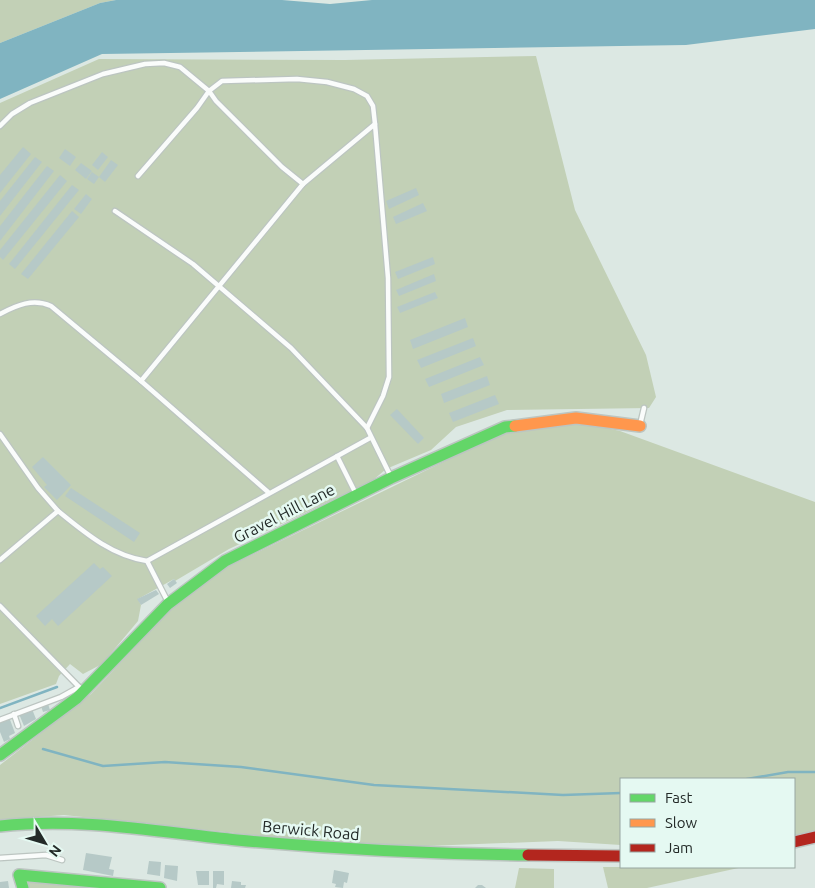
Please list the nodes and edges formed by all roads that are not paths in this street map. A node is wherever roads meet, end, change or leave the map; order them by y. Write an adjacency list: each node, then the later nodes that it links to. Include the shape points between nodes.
1 (209, 91): 2 (lane, via 222,81 297,79 327,82 367,96 373,106); 3 (lane, via 180,67 164,63 145,64 103,74 30,103); 4 (lane); 5 (lane)
2 (375, 124): 5 (lane); 12 (lane, via 388,278 389,377)
3 (0, 126)
4 (138, 176)
5 (303, 184): 7 (lane)
6 (115, 211): 7 (lane, via 193,264)
7 (220, 287): 9 (lane); 12 (lane, via 291,348)
8 (0, 314): 9 (lane, via 17,305 41,302 52,306)
9 (141, 381): 17 (lane)
10 (644, 408): 11 (lane)
11 (640, 426): 16 (street, Gravel Hill Lane, via 576,418 505,427)
12 (367, 428): 14 (lane)
13 (0, 434): 19 (lane)
14 (370, 438): 15 (lane); 16 (lane)
15 (337, 456): 17 (lane); 18 (lane)
16 (391, 478): 18 (street, Gravel Hill Lane)
17 (268, 492): 21 (lane)
18 (356, 496): 22 (street, Gravel Hill Lane, via 225,561)
19 (58, 511): 20 (lane); 21 (lane, via 102,545 130,559)
20 (0, 560)
21 (147, 561): 22 (lane)
22 (168, 604): 24 (street, Gravel Hill Lane)
23 (0, 606): 24 (lane)
24 (81, 690): 25 (lane); 28 (street, Gravel Hill Lane)
25 (14, 714): 26 (lane); 27 (lane)
26 (0, 720)
27 (18, 726)
28 (0, 755)
29 (0, 826): 32 (street, Berwick Road, via 23,822 77,822 232,840 358,850)
30 (815, 837): 31 (street)
31 (795, 842)
32 (620, 856)
33 (0, 858): 34 (lane, via 46,855)
34 (62, 860)
35 (23, 888): 36 (street, via 19,875)
36 (160, 888)

